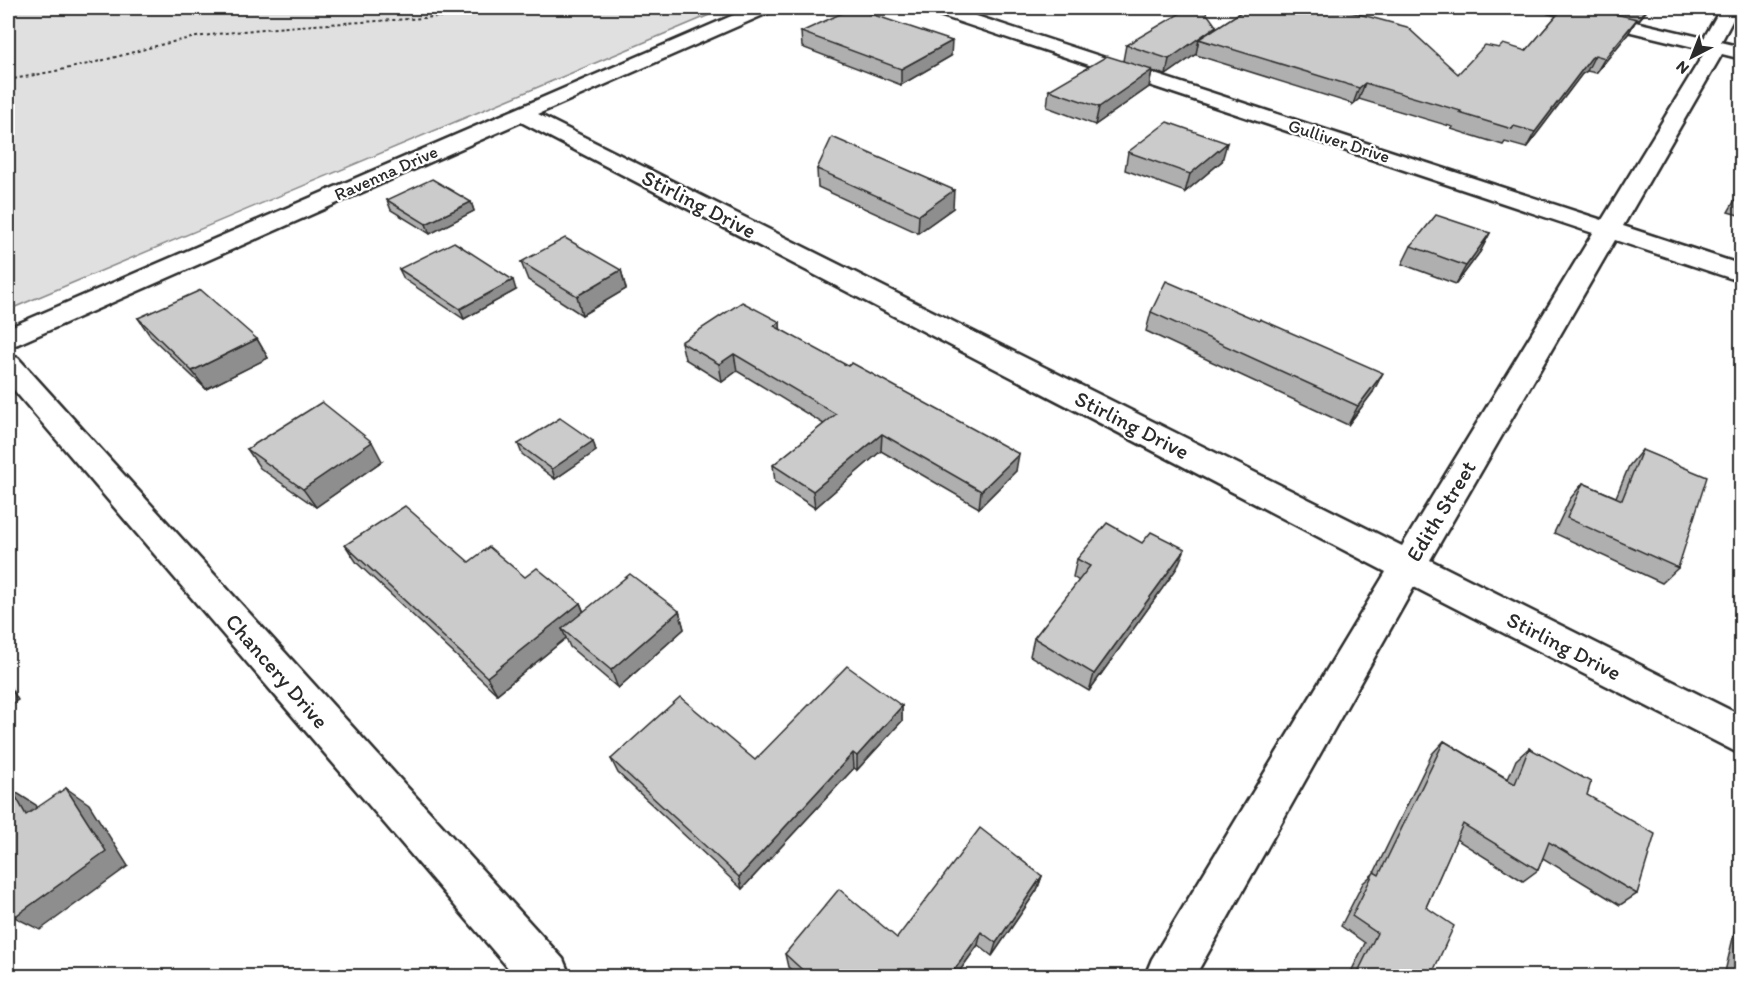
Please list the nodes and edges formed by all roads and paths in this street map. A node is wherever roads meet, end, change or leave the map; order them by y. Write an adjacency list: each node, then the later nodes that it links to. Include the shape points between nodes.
1 (520, 8): 7 (path, via 455,17 202,36)
2 (764, 8): 8 (street, Ravenna Drive)
3 (936, 8): 9 (street, Gulliver Drive)
4 (1554, 8): 6 (street)
5 (1730, 8): 6 (street, Edith Street)
6 (1723, 49): 9 (street, Edith Street)
7 (8, 80)
8 (521, 114): 11 (street, Ravenna Drive); 13 (street, Stirling Drive)
9 (1609, 230): 10 (street, Gulliver Drive); 13 (street, Edith Street)
10 (1742, 274)
11 (8, 338)
12 (8, 365): 15 (street, Chancery Drive)
13 (1408, 566): 14 (street, Stirling Drive); 16 (street, Edith Street)
14 (1742, 737)
15 (546, 976)
16 (1169, 976)

